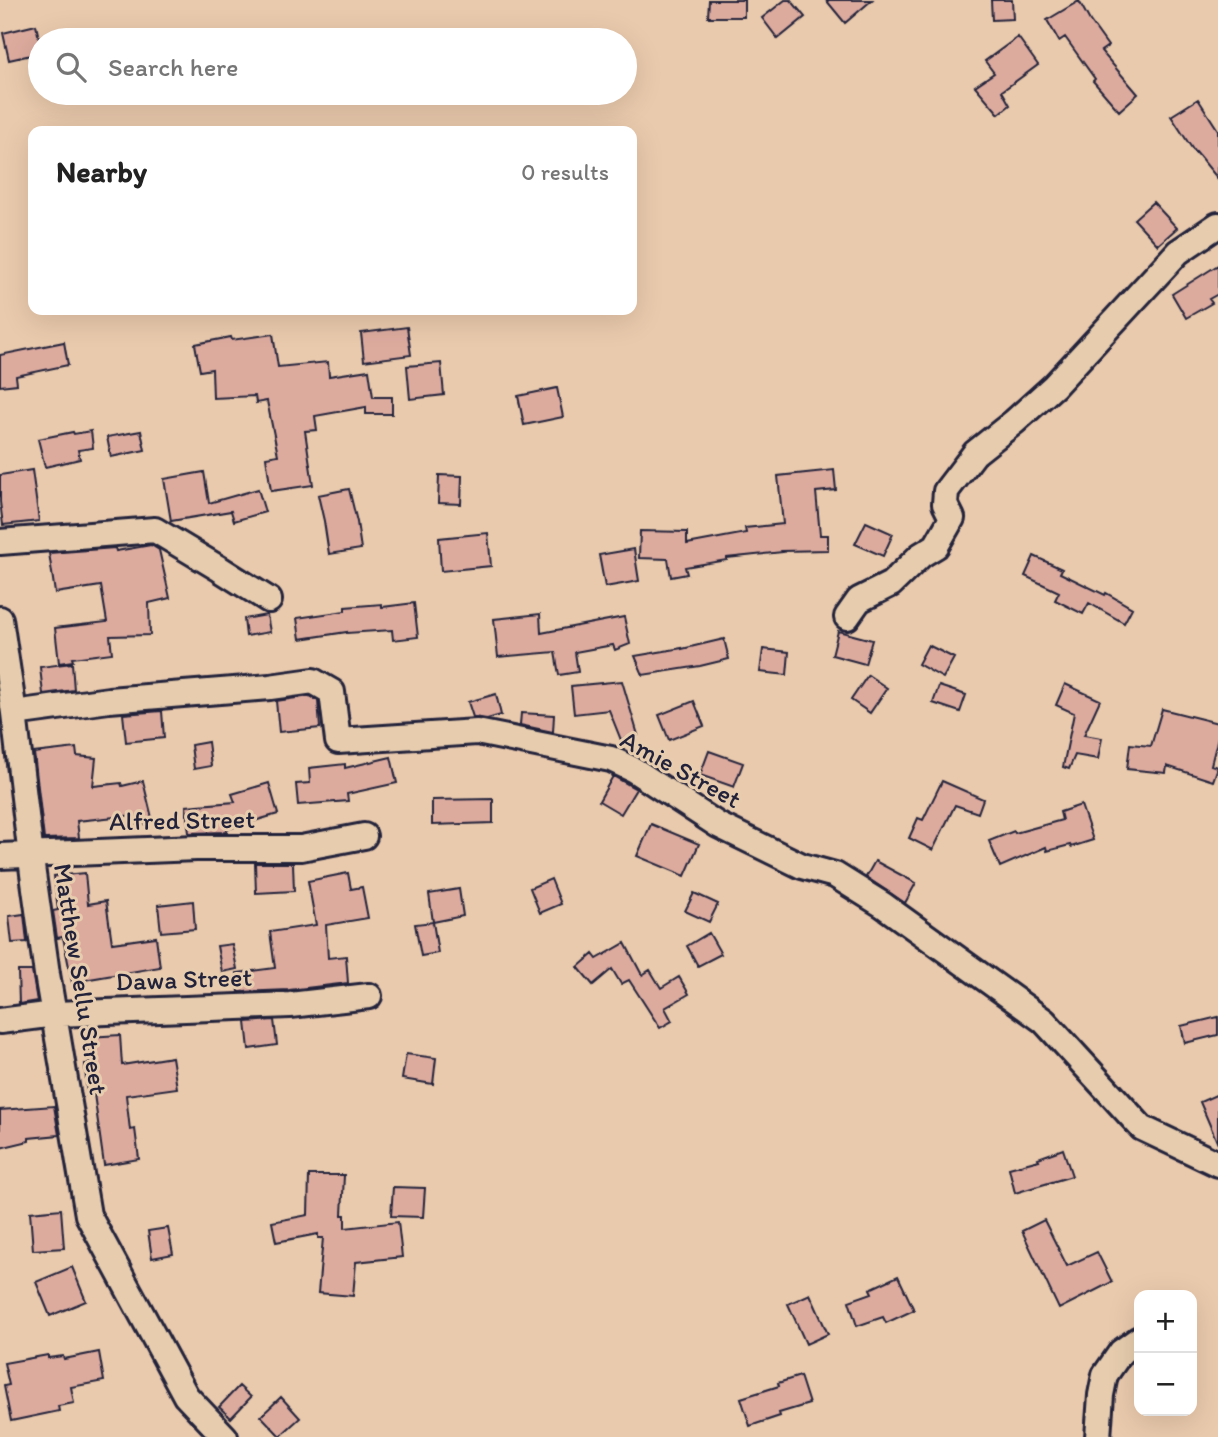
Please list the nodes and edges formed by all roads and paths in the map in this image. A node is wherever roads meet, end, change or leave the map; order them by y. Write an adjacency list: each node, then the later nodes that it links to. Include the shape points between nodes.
1 (1218, 225): 4 (street, via 1178,252 1054,386 975,453 946,491 945,504 952,518 936,546 891,584 859,600)
2 (0, 542): 3 (street, via 155,530)
3 (269, 600)
4 (847, 617)
5 (0, 620): 6 (street, Matthew Sellu Street)
6 (14, 713): 8 (street, Matthew Sellu Street); 13 (street, Amie Street, via 313,681 332,692 338,741 477,732 611,759 718,825 802,866 835,876 883,905 1044,1021 1142,1128)
7 (364, 836): 8 (street, Alfred Street, via 301,848)
8 (31, 854): 9 (street, Alfred Street); 11 (street, Matthew Sellu Street)
9 (0, 856)
10 (369, 996): 11 (street, Dawa Street, via 290,1005)
11 (55, 1014): 12 (street, Dawa Street); 15 (street, Matthew Sellu Street, via 88,1214 186,1396)
12 (0, 1021)
13 (1218, 1164)
14 (1134, 1343): 16 (street, via 1105,1375)
15 (225, 1437)
16 (1098, 1437)

